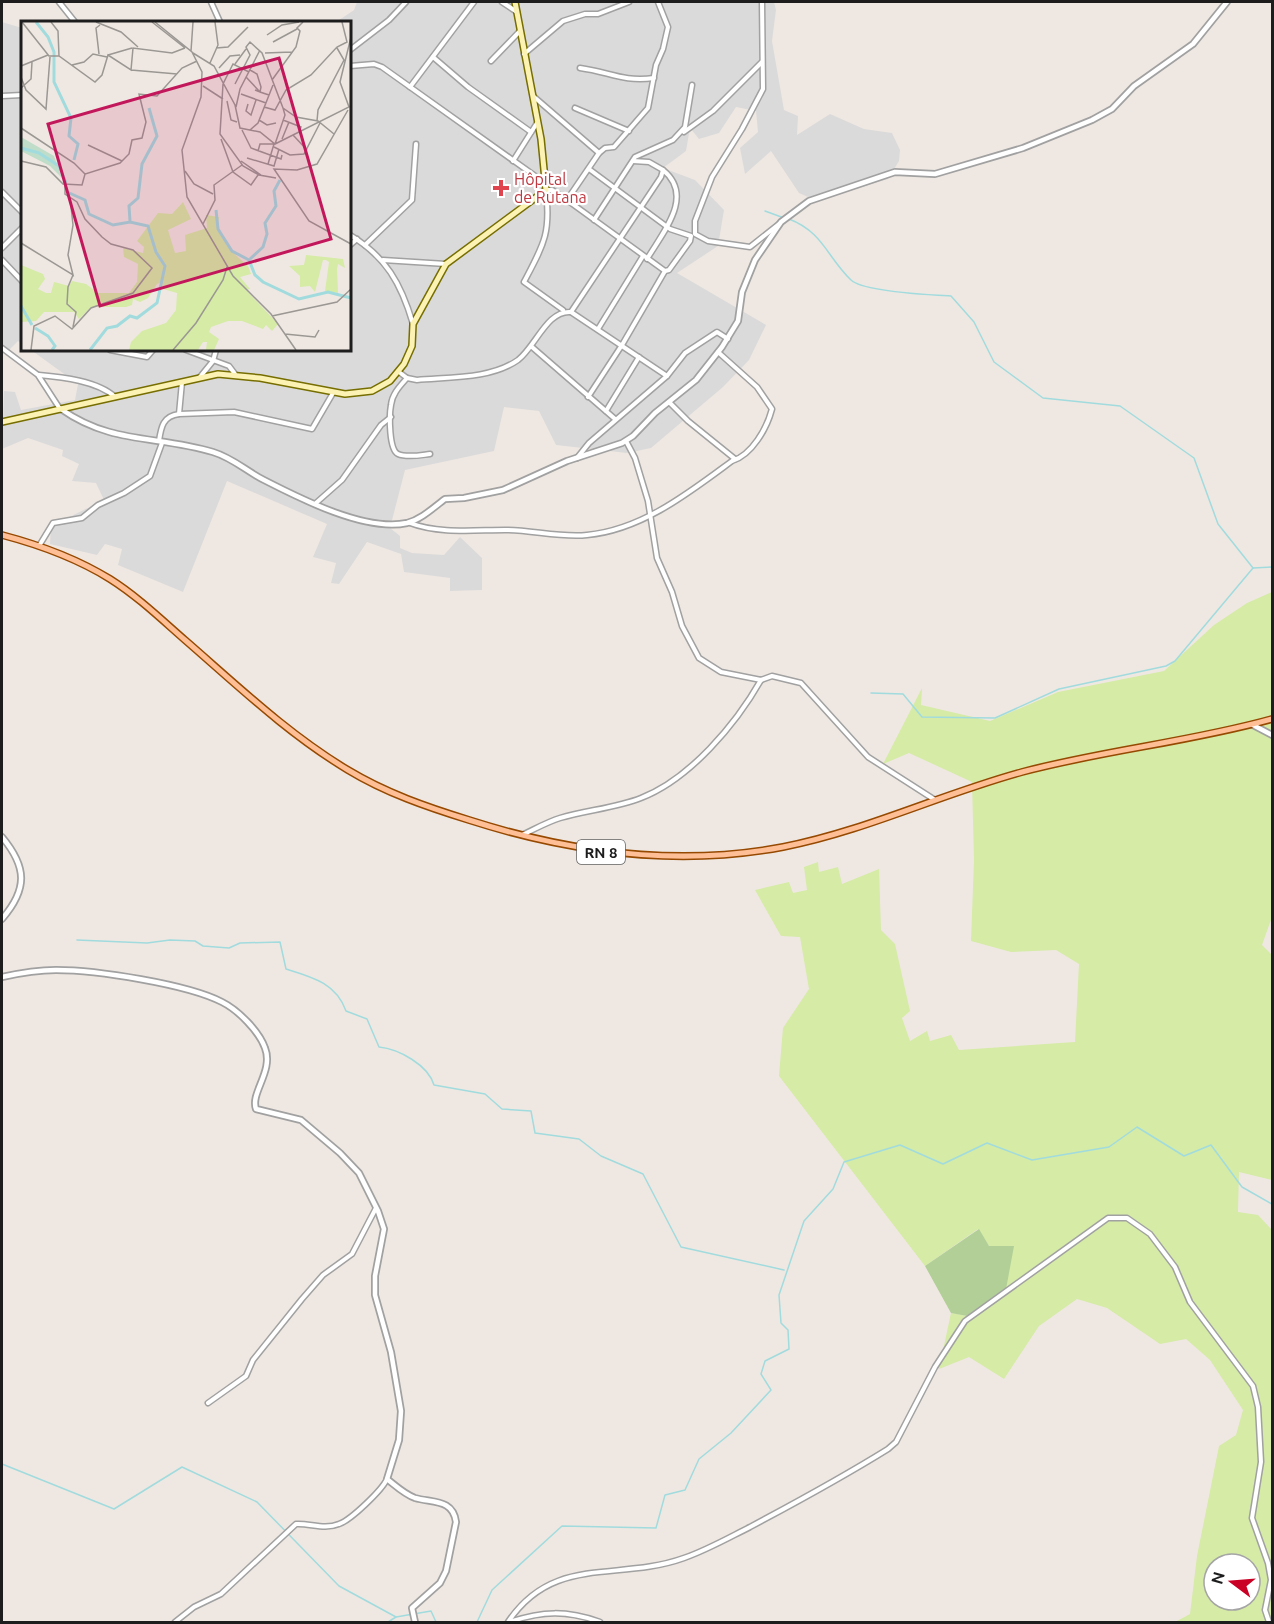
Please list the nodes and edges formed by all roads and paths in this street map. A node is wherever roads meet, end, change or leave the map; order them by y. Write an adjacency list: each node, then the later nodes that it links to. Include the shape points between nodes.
1 (59, 2): 12 (street)
2 (211, 2): 13 (street)
3 (406, 2): 15 (street)
4 (474, 2): 17 (street)
5 (502, 2): 11 (street)
6 (515, 2): 11 (main road)
7 (629, 2): 16 (street, via 598,15 585,14 563,21)
8 (658, 2): 22 (street, via 668,27)
9 (762, 2): 19 (street)
10 (1227, 2): 46 (street, via 1193,44 1134,86 1112,109 1092,120 1023,148 935,174 895,172 828,192)
11 (518, 13): 14 (main road)
12 (74, 21)
13 (220, 21)
14 (520, 31): 16 (main road); 18 (street)
15 (351, 49)
16 (524, 54): 26 (main road)
17 (433, 57): 24 (street); 31 (street)
18 (491, 62)
19 (763, 62): 32 (street, via 713,111); 46 (street, via 763,89 712,177 695,221 695,234 708,242 750,247)
20 (351, 66): 24 (street, via 382,67)
21 (580, 68): 22 (street, via 620,80)
22 (654, 78): 30 (street, via 648,108)
23 (692, 85): 32 (street, via 688,122)
24 (410, 87): 35 (street)
25 (21, 95): 27 (street)
26 (532, 95): 29 (main road); 34 (street)
27 (2, 96)
28 (575, 108): 30 (street)
29 (537, 123): 31 (street); 39 (main road)
30 (629, 131): 34 (street, via 614,147)
31 (531, 132): 35 (street)
32 (681, 134): 36 (street)
33 (416, 144): 53 (street, via 411,200)
34 (599, 153): 37 (street)
35 (513, 161): 39 (street)
36 (633, 161): 38 (street, via 650,162); 40 (street)
37 (589, 169): 40 (street); 42 (street)
38 (663, 170): 43 (street); 47 (street, via 675,184 678,204)
39 (546, 187): 42 (street); 58 (main road); 61 (street, via 549,221 542,248 524,282)
40 (615, 188): 43 (street); 45 (street)
41 (2, 192): 44 (street)
42 (567, 200): 45 (street)
43 (641, 207): 47 (street); 51 (street)
44 (21, 211)
45 (594, 220): 51 (street)
46 (782, 222): 65 (street, via 756,260 742,292 738,321)
47 (666, 226): 55 (street); 59 (street, via 691,237 669,270)
48 (21, 229): 54 (street)
49 (351, 236): 50 (street)
50 (357, 239): 52 (street); 53 (street)
51 (621, 239): 55 (street); 62 (street)
52 (351, 244)
53 (365, 246): 57 (street)
54 (2, 248)
55 (645, 257): 59 (street); 64 (street)
56 (2, 260): 60 (street)
57 (382, 260): 58 (street); 63 (street, via 395,279)
58 (446, 264): 63 (main road)
59 (664, 271): 66 (street)
60 (21, 280)
61 (565, 311): 62 (street); 67 (street, via 554,316)
62 (571, 312): 64 (street)
63 (413, 324): 76 (main road, via 412,346)
64 (598, 329): 66 (street)
65 (728, 339): 73 (street); 79 (street, via 717,332 686,352)
66 (622, 345): 74 (street); 85 (street)
67 (532, 347): 81 (street, via 502,370); 85 (street)
68 (2, 348): 78 (street)
69 (115, 351): 70 (street, via 147,357)
70 (152, 351)
71 (188, 351): 75 (street)
72 (216, 351): 75 (street)
73 (718, 352): 86 (street, via 696,380); 97 (street, via 757,387 772,409 753,445)
74 (639, 357): 79 (street); 88 (street)
75 (213, 361): 77 (street, via 230,367); 80 (street)
76 (399, 372): 81 (street); 83 (main road, via 372,391)
77 (235, 374): 80 (main road); 83 (main road)
78 (39, 375): 84 (street, via 66,376 108,390); 87 (street)
79 (667, 376): 91 (street)
80 (200, 377): 82 (main road)
81 (407, 378): 90 (street, via 394,397)
82 (182, 381): 84 (main road); 89 (street)
83 (333, 393): 89 (street, via 312,429 234,412)
84 (115, 397): 87 (main road)
85 (588, 398): 88 (street)
86 (669, 402): 93 (street); 97 (street)
87 (61, 409): 92 (main road); 94 (street, via 100,431)
88 (606, 411): 91 (street)
89 (179, 414): 94 (street, via 171,415 163,423)
90 (391, 417): 95 (street, via 391,448 396,453); 98 (street, via 342,480)
91 (616, 419): 96 (street)
92 (2, 422)
93 (626, 441): 96 (street); 99 (street, via 635,458)
94 (160, 443): 98 (street, via 231,458 262,480); 102 (street, via 150,476 82,518 53,523)
95 (430, 454)
96 (577, 458): 100 (street, via 503,490 445,499)
97 (736, 460): 99 (street)
98 (316, 503): 100 (street, via 365,521)
99 (651, 516): 100 (street, via 585,536 527,530 430,529); 103 (street, via 657,558 694,652 721,672)
100 (410, 522)
101 (2, 535): 102 (main road, RN 8)
102 (39, 546): 108 (main road, RN 8, via 76,560 123,588 268,713 351,772 414,802)
103 (761, 680): 107 (street, via 772,676 807,687 868,757); 108 (street, via 735,720 699,759 662,787 641,798 558,819)
104 (1272, 719): 105 (main road, RN 8)
105 (1253, 725): 106 (street); 107 (main road, RN 8, via 1046,766)
106 (1272, 735)
107 (935, 800): 108 (main road, RN 8, via 844,832 730,855 613,854)
108 (521, 835)
109 (2, 837): 110 (street, via 16,854 21,878 14,905)
110 (2, 919)
111 (2, 977): 112 (street, via 27,972 83,971 167,985 223,1002 243,1019 265,1047 267,1068 254,1100 256,1109 302,1120 358,1173)
112 (377, 1207): 113 (street, via 352,1254 323,1275 302,1299 246,1376); 114 (street, via 384,1229 375,1295 391,1352 401,1412 399,1440)
113 (208, 1403)
114 (387, 1479): 115 (street, via 415,1498 445,1503 455,1514 446,1571 440,1583 415,1605); 116 (street, via 381,1491 339,1524 296,1524 221,1594 194,1607)
115 (413, 1617)
116 (176, 1623)
117 (508, 1623): 118 (street, via 539,1613 579,1615); 119 (street, via 519,1606 557,1580 573,1574 620,1572 684,1558 830,1485 888,1449 896,1442 935,1367 965,1321 1054,1255 1108,1218 1116,1217 1127,1218 1150,1234 1175,1268 1190,1302 1253,1386 1261,1462 1252,1518 1268,1563 1270,1580 1264,1610)
118 (600, 1623)
119 (1269, 1623)

